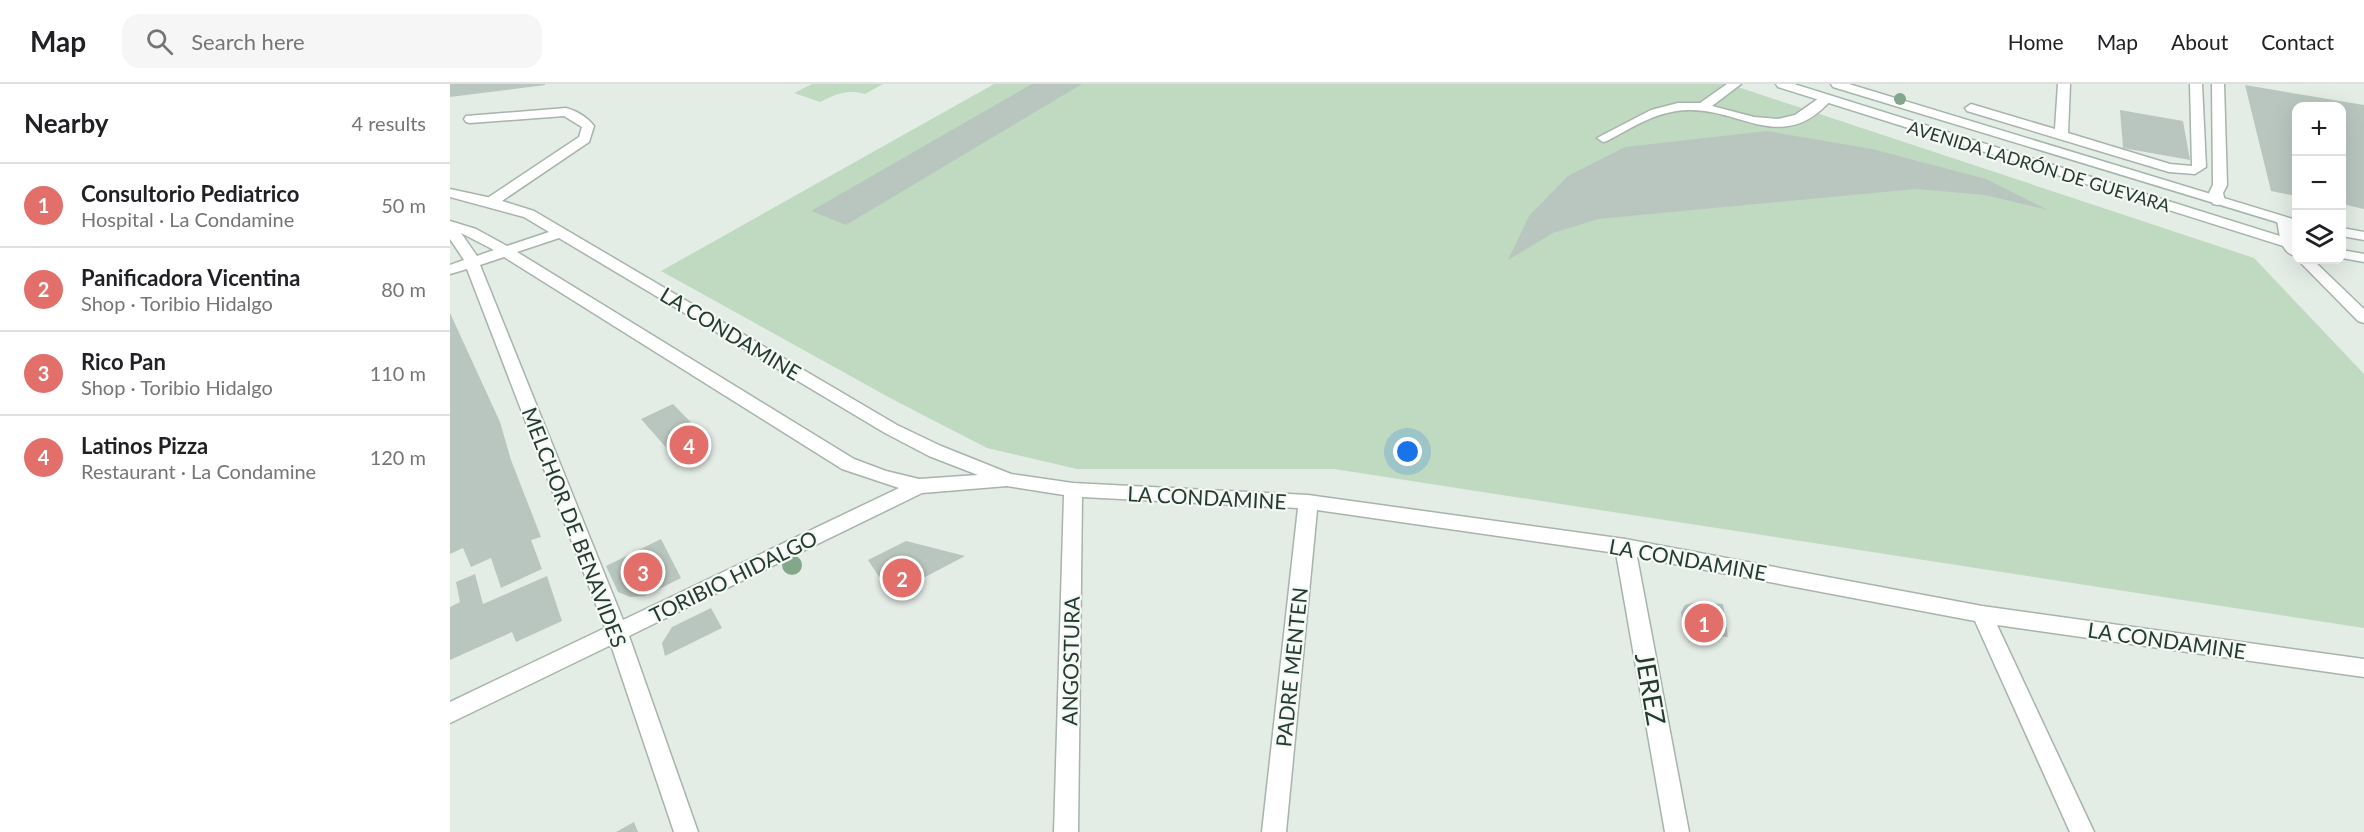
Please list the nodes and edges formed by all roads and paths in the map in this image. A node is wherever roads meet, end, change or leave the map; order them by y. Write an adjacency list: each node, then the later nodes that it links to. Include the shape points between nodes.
1 (1735, 84): 8 (street)
2 (1782, 84): 7 (street, AVENIDA LADRÓN DE GUEVARA)
3 (1839, 84): 14 (street, AVENIDA LADRÓN DE GUEVARA)
4 (2064, 84): 11 (street)
5 (2196, 84): 11 (street, via 2196,170 2169,168)
6 (2218, 84): 14 (street)
7 (1826, 99): 8 (street, via 1788,122 1757,121); 21 (street, AVENIDA LADRÓN DE GUEVARA)
8 (1704, 106): 12 (street, via 1663,110)
9 (1971, 108): 11 (street)
10 (470, 118): 15 (street, via 566,112 588,126 585,139)
11 (2061, 137)
12 (1603, 138)
13 (450, 194): 15 (street, LA CONDAMINE)
14 (2218, 201): 16 (street, AVENIDA LADRÓN DE GUEVARA)
15 (491, 202): 18 (street, LA CONDAMINE, via 529,214)
16 (2290, 222)
17 (450, 227): 22 (street, LA CONDAMINE, via 471,232); 25 (street, MELCHOR DE BENAVIDES)
18 (562, 232): 22 (street); 29 (street, LA CONDAMINE, via 891,429)
19 (2346, 233): 20 (street)
20 (2364, 236)
21 (2292, 247)
22 (505, 251): 25 (street); 30 (street, LA CONDAMINE, via 848,464)
23 (2346, 255): 24 (street)
24 (2364, 258)
25 (472, 263): 27 (street); 35 (street, MELCHOR DE BENAVIDES)
26 (2309, 264): 28 (street)
27 (450, 270)
28 (2364, 318)
29 (1009, 480): 30 (street, LA CONDAMINE); 31 (street, LA CONDAMINE)
30 (919, 486): 35 (street, TORIBIO HIDALGO)
31 (1073, 490): 32 (street, LA CONDAMINE); 39 (street, ANGOSTURA)
32 (1308, 502): 33 (street, LA CONDAMINE); 40 (street, PADRE MENTEN)
33 (1625, 547): 34 (street, LA CONDAMINE); 41 (street, JEREZ)
34 (1982, 614): 36 (street, LA CONDAMINE); 42 (street)
35 (617, 632): 37 (street, TORIBIO HIDALGO); 38 (street, MELCHOR DE BENAVIDES)
36 (2364, 668)
37 (450, 713)
38 (686, 832)
39 (1066, 832)
40 (1274, 832)
41 (1677, 832)
42 (2082, 832)

